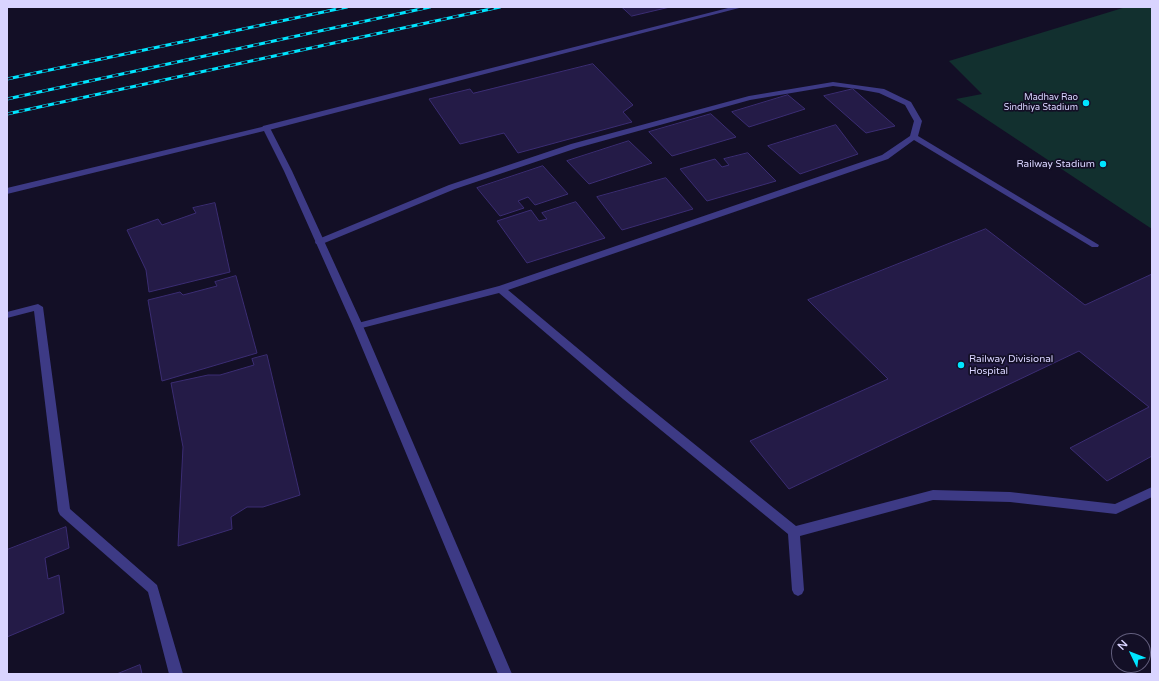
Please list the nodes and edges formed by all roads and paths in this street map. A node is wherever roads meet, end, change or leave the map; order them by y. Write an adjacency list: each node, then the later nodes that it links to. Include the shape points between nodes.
1 (740, 7): 2 (street)
2 (266, 128): 4 (street); 5 (street)
3 (914, 138): 5 (street, via 918,121 912,108 881,91 833,84 749,98 574,146 452,187); 6 (street); 7 (street, via 885,157)
4 (7, 191)
5 (319, 242): 9 (street)
6 (1095, 245)
7 (501, 289): 9 (street); 11 (street)
8 (7, 314): 13 (street, via 38,307 64,511 153,589)
9 (358, 326): 14 (street)
10 (1150, 497): 11 (street, via 1116,509 1010,497 933,495)
11 (794, 532): 12 (street)
12 (798, 590)
13 (176, 674)
14 (505, 674)

